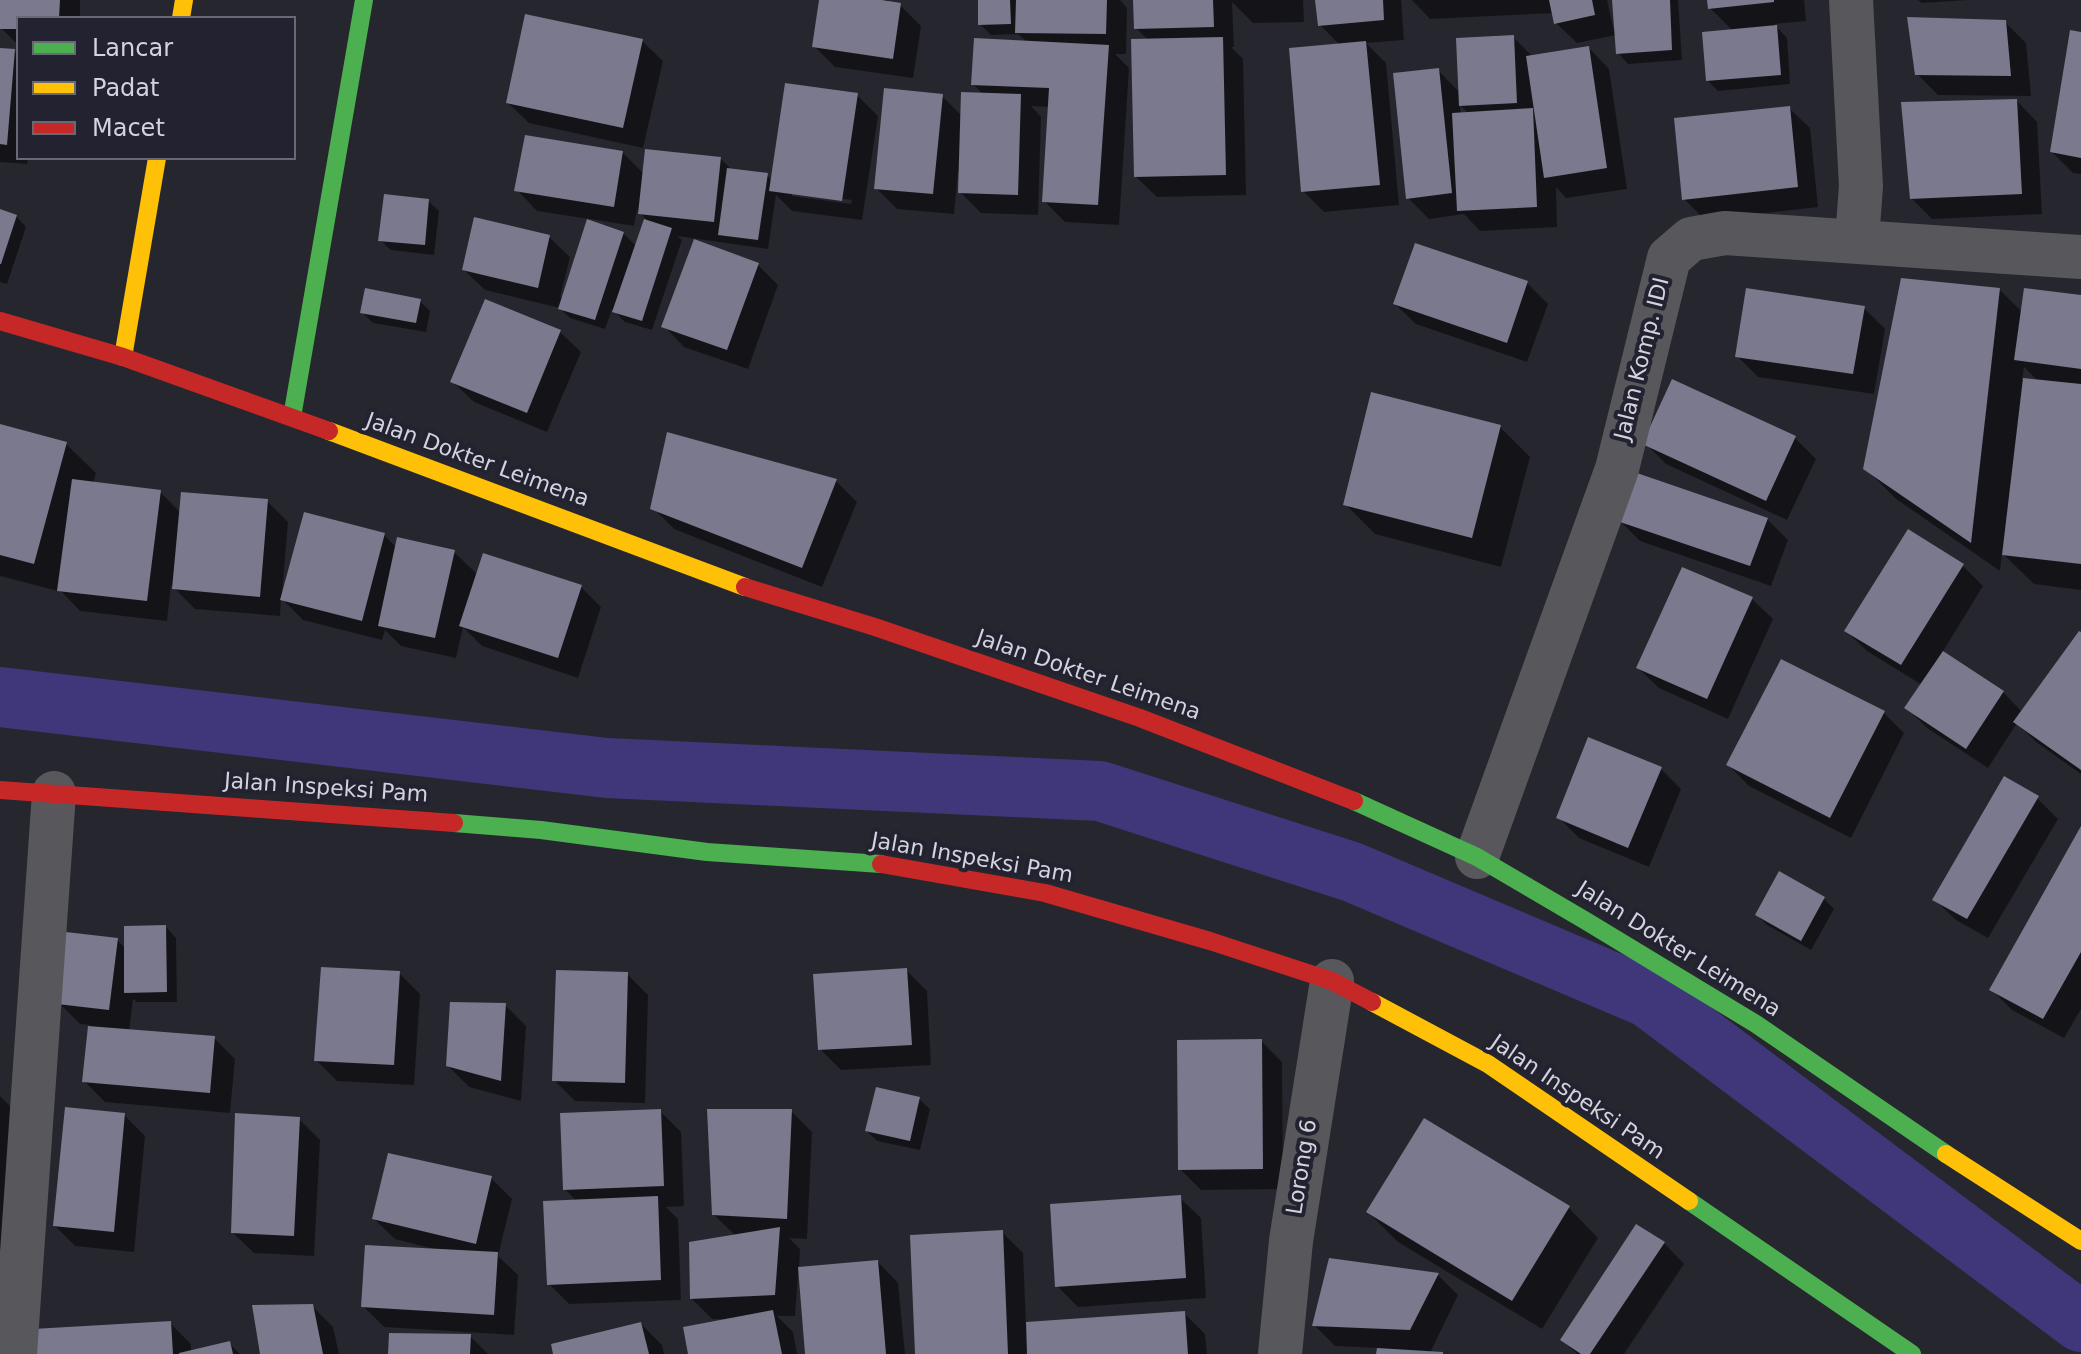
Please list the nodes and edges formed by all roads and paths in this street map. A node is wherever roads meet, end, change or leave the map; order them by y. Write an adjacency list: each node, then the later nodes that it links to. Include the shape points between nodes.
1 (364, 0): 8 (main road)
2 (1851, 0): 4 (street, via 1861,186)
3 (157, 160): 7 (main road)
4 (1857, 240): 5 (street, Jalan Komp. IDI); 11 (street, Jalan Komp. IDI, via 1725,233 1691,239 1669,258 1617,469)
5 (2081, 257)
6 (0, 321): 7 (main road, Jalan Dokter Leimena)
7 (123, 357): 8 (main road, Jalan Dokter Leimena)
8 (292, 417): 11 (main road, Jalan Dokter Leimena, via 747,588 1140,718 1335,792)
9 (0, 790): 10 (main road, Jalan Inspeksi Pam)
10 (54, 793): 12 (main road, Jalan Inspeksi Pam, via 541,830 707,852 893,865 1045,893); 14 (street)
11 (1477, 857): 13 (main road, Jalan Dokter Leimena, via 1756,1024)
12 (1332, 981): 15 (street, Lorong 6, via 1291,1241); 16 (main road, Jalan Inspeksi Pam, via 1488,1064)
13 (2081, 1241)
14 (15, 1354)
15 (1280, 1354)
16 (1912, 1354)

